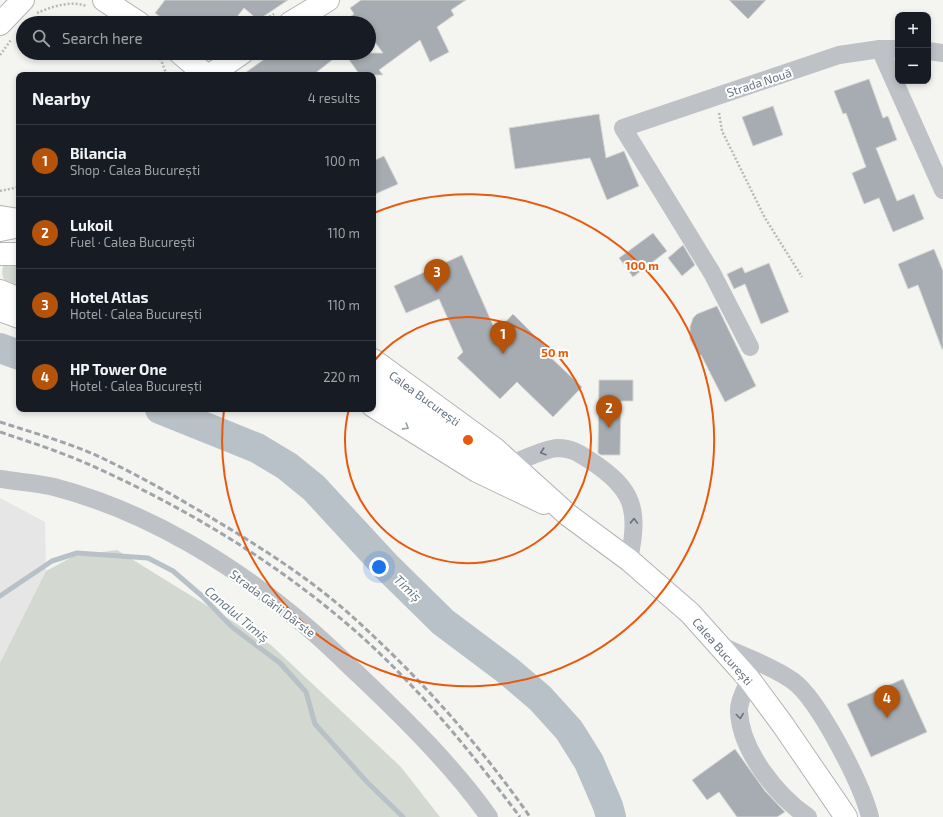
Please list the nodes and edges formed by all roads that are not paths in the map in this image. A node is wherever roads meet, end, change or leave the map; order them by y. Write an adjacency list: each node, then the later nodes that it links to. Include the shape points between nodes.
1 (328, 0): 5 (main road)
2 (97, 4): 4 (main road)
3 (28, 8): 6 (main road)
4 (124, 16)
5 (302, 16)
6 (0, 24)
7 (889, 49): 14 (street); 25 (street, Strada Nouă, via 839,55 623,128 712,273)
8 (931, 51): 9 (street)
9 (943, 53)
10 (188, 60): 12 (main road)
11 (232, 60): 13 (main road)
12 (202, 72)
13 (214, 72)
14 (943, 190)
15 (0, 217): 16 (main road)
16 (16, 220)
17 (16, 227): 18 (main road)
18 (0, 230)
19 (0, 254): 20 (main road)
20 (16, 254)
21 (0, 291): 22 (main road)
22 (16, 298)
23 (0, 310): 24 (main road)
24 (16, 316)
25 (750, 347)
26 (376, 362): 29 (main road, Calea București, via 495,449)
27 (376, 385): 31 (main road, Calea București)
28 (376, 408): 31 (main road, one-way to 31, via 477,471)
29 (511, 464): 31 (main road, Calea București); 32 (street, one-way to 29, via 634,514 626,491 603,469 572,449 556,448)
30 (0, 479): 35 (street, Strada Gării Dârste, via 54,487 105,503 156,526 249,582 307,627 390,704 472,794)
31 (568, 515): 32 (main road, Calea București)
32 (629, 560): 33 (main road, Calea București, via 690,614)
33 (720, 646): 34 (main road, Calea București); 38 (street, via 779,672 794,682 810,699 846,761 868,806)
34 (749, 679): 36 (street, one-way to 36, via 738,710 750,752 773,784 795,808); 37 (main road, Calea București)
35 (489, 817)
36 (808, 817)
37 (846, 817)
38 (870, 817)

